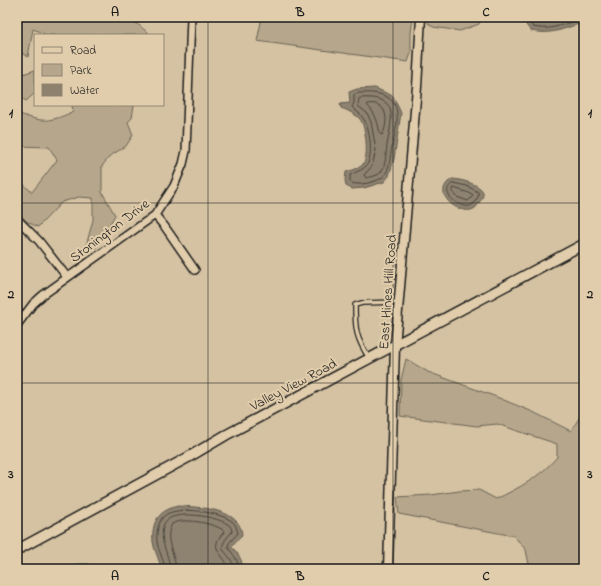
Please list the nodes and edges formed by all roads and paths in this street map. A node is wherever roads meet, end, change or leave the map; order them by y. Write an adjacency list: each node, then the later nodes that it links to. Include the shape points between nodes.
1 (191, 17): 3 (street, Stonington Drive, via 186,151 174,186)
2 (421, 17): 8 (street, East Hines Hill Road)
3 (155, 215): 6 (street); 7 (street, Stonington Drive)
4 (17, 219): 7 (street, via 39,241)
5 (584, 244): 10 (main road, Valley View Road)
6 (195, 270)
7 (67, 277): 9 (street, Stonington Drive, via 32,304)
8 (398, 302): 10 (street, East Hines Hill Road); 11 (lane, via 355,305 355,325 360,344)
9 (17, 325)
10 (395, 346): 11 (main road, Valley View Road); 13 (street, East Hines Hill Road)
11 (370, 359): 12 (main road, Valley View Road)
12 (17, 550)
13 (388, 569)

